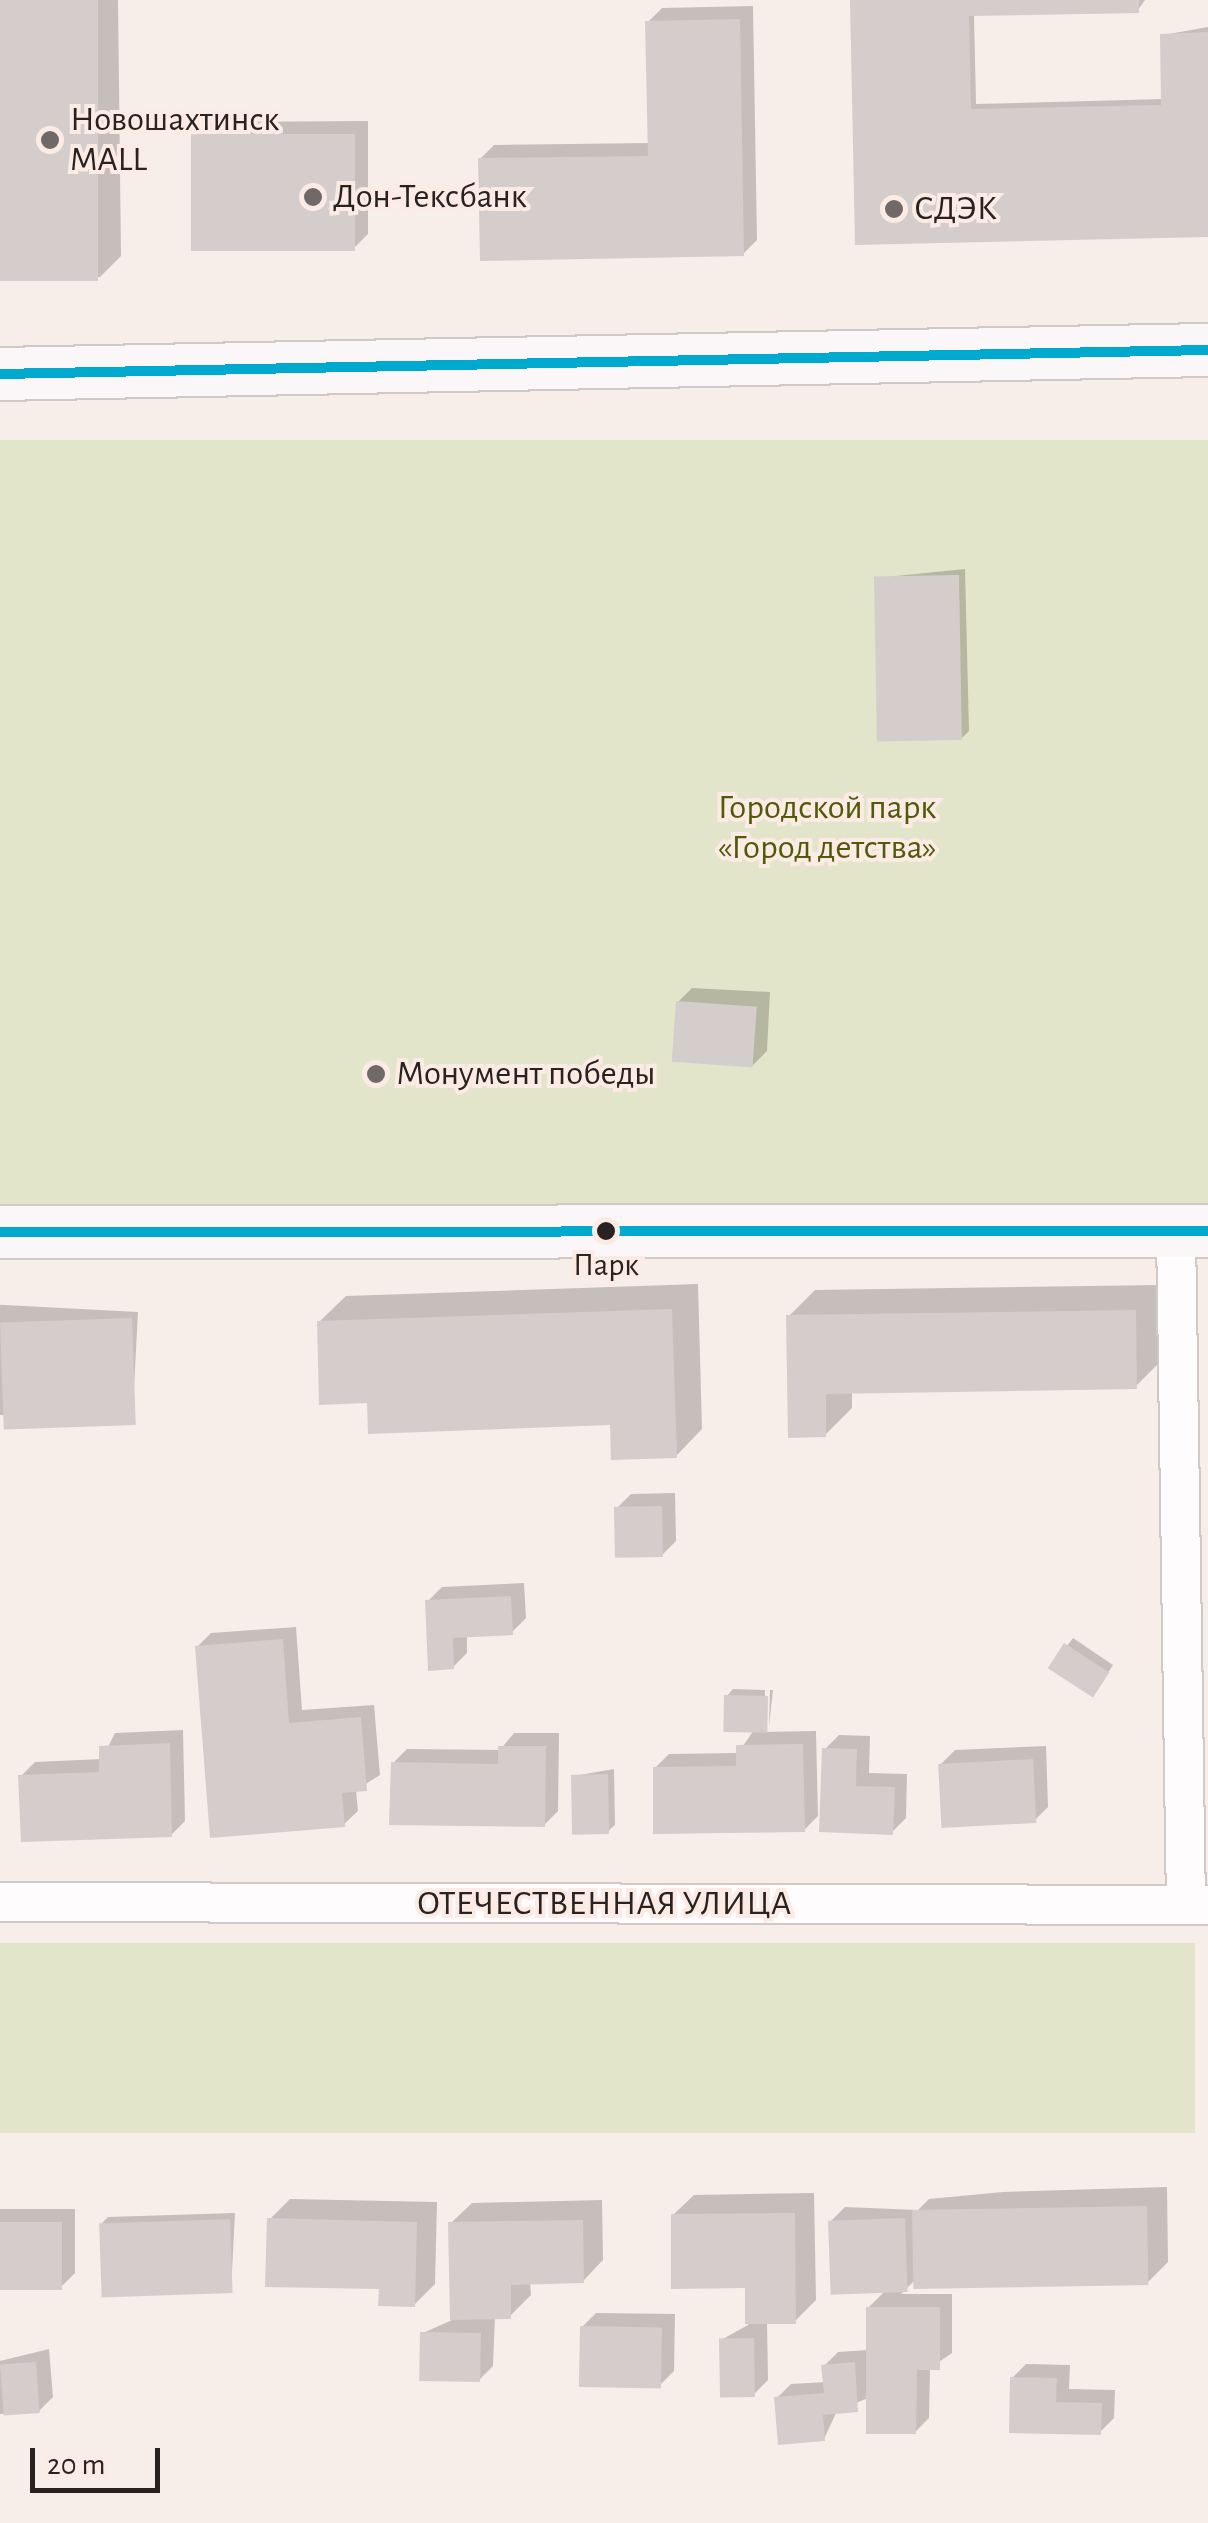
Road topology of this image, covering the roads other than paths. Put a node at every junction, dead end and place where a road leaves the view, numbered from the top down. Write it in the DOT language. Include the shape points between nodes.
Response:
graph roads {
  1 [pos="1208,350"];
  2 [pos="0,374"];
  3 [pos="1192,1231"];
  4 [pos="0,1232"];
  5 [pos="0,1902"];
  6 [pos="1197,1905"];
  1 -- 2 [label="street"];
  3 -- 4 [label="street"];
  3 -- 6 [label="street"];
  5 -- 6 [label="street, ОТЕЧЕСТВЕННАЯ УЛИЦА"];
}
